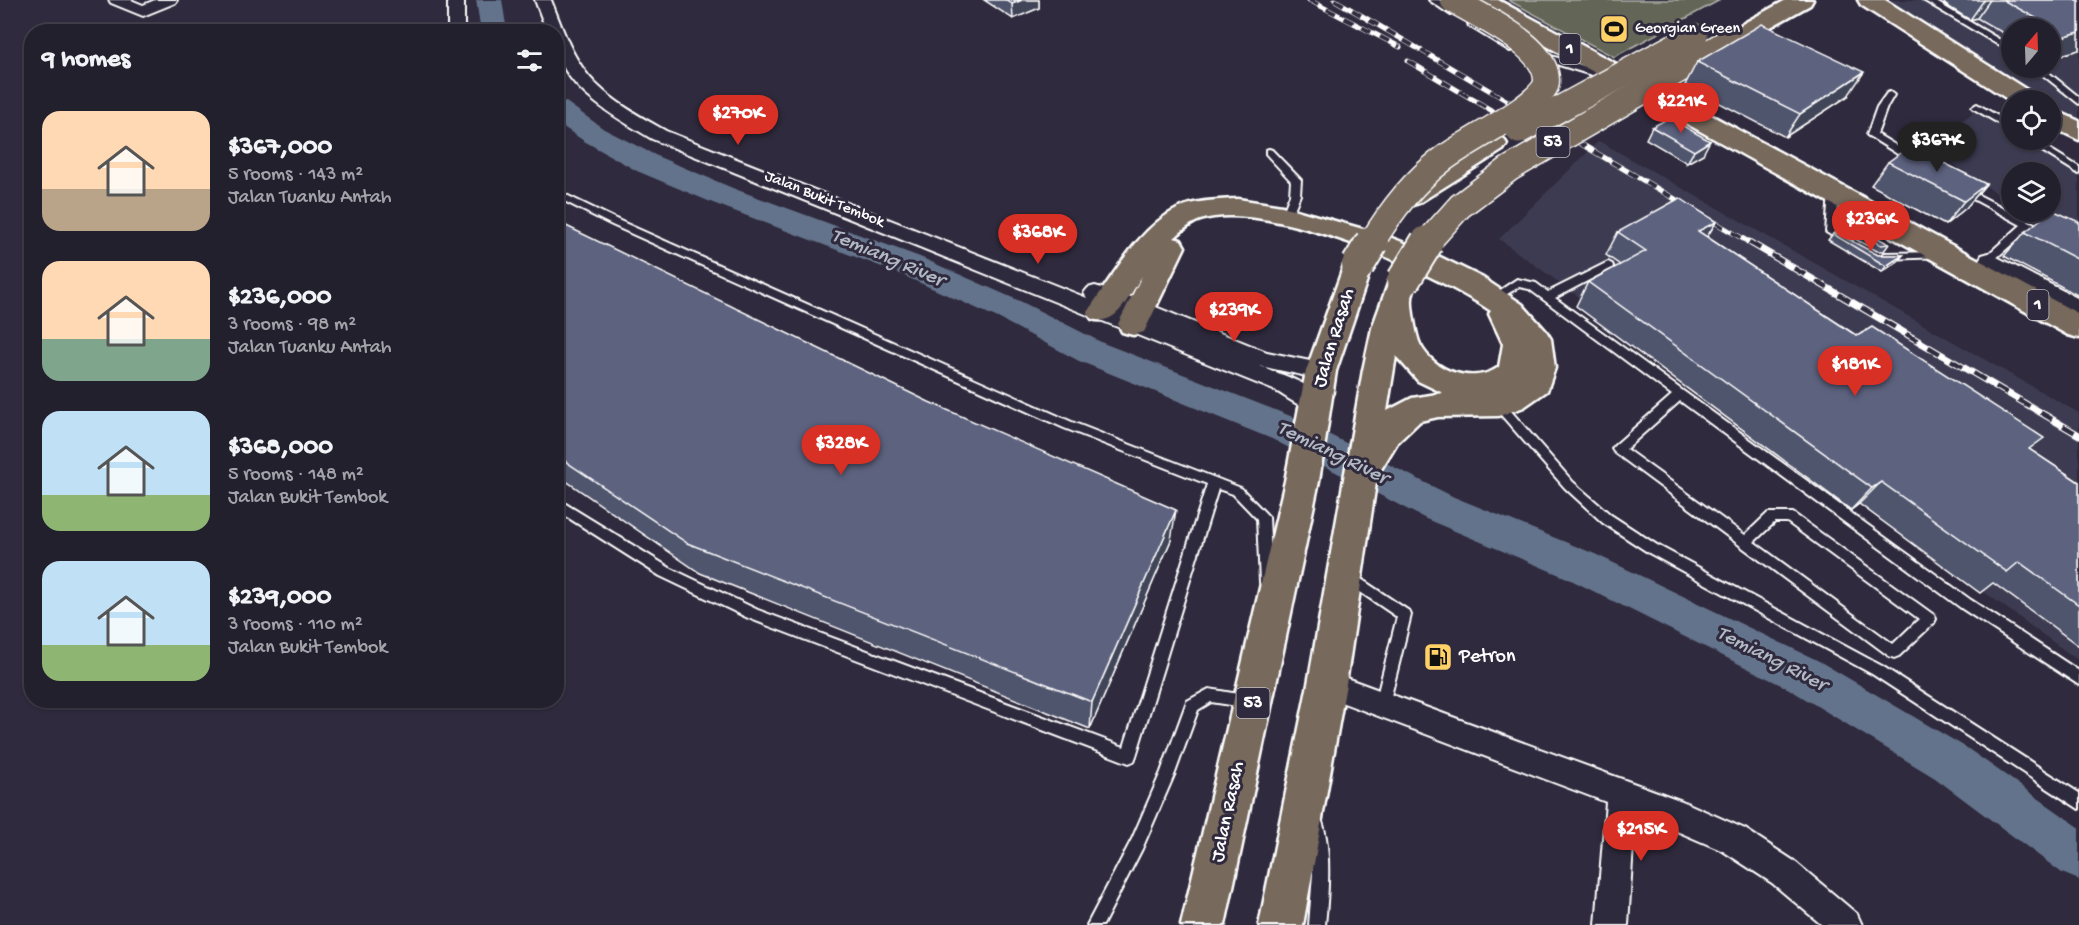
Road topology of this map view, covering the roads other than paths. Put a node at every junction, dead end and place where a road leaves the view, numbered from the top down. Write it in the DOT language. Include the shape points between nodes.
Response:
graph roads {
  1 [pos="117,0"];
  2 [pos="169,0"];
  3 [pos="456,0"];
  4 [pos="543,0"];
  5 [pos="1433,0"];
  6 [pos="1453,0"];
  7 [pos="1481,0"];
  8 [pos="1762,0"];
  9 [pos="1802,0"];
  10 [pos="1848,0"];
  11 [pos="1869,0"];
  12 [pos="1927,0"];
  13 [pos="456,24"];
  14 [pos="550,24"];
  15 [pos="2001,44"];
  16 [pos="1955,58"];
  17 [pos="564,64"];
  18 [pos="2050,78"];
  19 [pos="2009,90"];
  20 [pos="1890,95"];
  21 [pos="1659,98"];
  22 [pos="2079,101"];
  23 [pos="1977,107"];
  24 [pos="2001,121"];
  25 [pos="2061,121"];
  26 [pos="2078,131"];
  27 [pos="2045,150"];
  28 [pos="1269,152"];
  29 [pos="1929,169"];
  30 [pos="2079,171"];
  31 [pos="1957,186"];
  32 [pos="1833,193"];
  33 [pos="564,197"];
  34 [pos="1402,201"];
  35 [pos="1227,209"];
  36 [pos="1287,215"];
  37 [pos="2027,225"];
  38 [pos="2058,241"];
  39 [pos="1857,246"];
  40 [pos="1947,255"];
  41 [pos="1874,256"];
  42 [pos="1608,266"];
  43 [pos="1982,266"];
  44 [pos="1401,288"];
  45 [pos="1495,297"];
  46 [pos="1546,298"];
  47 [pos="1107,305"];
  48 [pos="2079,308"];
  49 [pos="1137,316"];
  50 [pos="2079,327"];
  51 [pos="1321,371"];
  52 [pos="1679,395"];
  53 [pos="1499,405"];
  54 [pos="1315,412"];
  55 [pos="1372,446"];
  56 [pos="1214,482"];
  57 [pos="564,507"];
  58 [pos="1746,542"];
  59 [pos="1343,573"];
  60 [pos="1267,638"];
  61 [pos="2079,679"];
  62 [pos="1327,684"];
  63 [pos="1253,703"];
  64 [pos="1382,704"];
  65 [pos="1310,776"];
  66 [pos="1621,795"];
  67 [pos="2079,802"];
  68 [pos="1095,925"];
  69 [pos="1203,925"];
  70 [pos="1281,925"];
  71 [pos="1317,925"];
  72 [pos="1612,925"];
  73 [pos="1846,925"];
  1 -- 2 [label="street" via="143,11"];
  3 -- 13 [label="street"];
  4 -- 14 [label="street, Jalan Bukit Tembok"];
  5 -- 21 [label="lane" via="1515,49 1567,63"];
  6 -- 34 [label="highway, bridge" via="1533,50 1543,62 1546,82 1542,93 1527,105 1433,167"];
  7 -- 21 [label="highway, 1"];
  8 -- 34 [label="highway, Jalan Rasah / 53, bridge" via="1494,144"];
  9 -- 44 [label="highway, 53, bridge" via="1479,188 1434,231 1415,256"];
  10 -- 16 [label="highway"];
  11 -- 16 [label="highway"];
  12 -- 15 [label="lane"];
  16 -- 19 [label="highway"];
  17 -- 47 [label="street, Jalan Bukit Tembok" via="620,113 659,135 960,255"];
  18 -- 22 [label="lane"];
  20 -- 29 [label="lane" via="1872,135"];
  21 -- 32 [label="highway, 1"];
  23 -- 24 [label="lane"];
  25 -- 26 [label="highway"];
  27 -- 30 [label="lane"];
  28 -- 36 [label="lane" via="1296,180"];
  31 -- 37 [label="lane"];
  32 -- 39 [label="lane" via="1831,232"];
  32 -- 40 [label="highway, 1"];
  33 -- 56 [label="lane" via="1068,425"];
  34 -- 51 [label="highway, Jalan Rasah / 53, bridge" via="1378,230 1358,265"];
  35 -- 36 [label="highway" via="1250,208"];
  35 -- 47 [label="highway" via="1191,214 1161,234"];
  35 -- 49 [label="highway" via="1193,226 1168,250"];
  36 -- 45 [label="highway" via="1370,242 1469,282"];
  37 -- 38 [label="lane"];
  37 -- 43 [label="lane"];
  40 -- 41 [label="lane"];
  40 -- 43 [label="highway, 1"];
  42 -- 46 [label="lane"];
  43 -- 48 [label="street"];
  43 -- 50 [label="highway, 1"];
  44 -- 45 [label="highway" via="1402,336 1415,362 1446,382 1486,388 1503,383 1514,373 1518,358 1518,344"];
  44 -- 55 [label="highway, 53" via="1380,359"];
  45 -- 46 [label="lane" via="1517,283 1532,286"];
  45 -- 53 [label="highway" via="1529,327 1539,344 1542,360 1537,381 1517,399"];
  46 -- 52 [label="lane"];
  47 -- 49 [label="street, Jalan Bukit Tembok"];
  49 -- 51 [label="street, Jalan Bukit Tembok" via="1263,360"];
  49 -- 54 [label="street, Jalan Bukit Tembok" via="1284,385"];
  51 -- 54 [label="highway, Jalan Rasah / 53"];
  52 -- 58 [label="lane" via="1618,449"];
  52 -- 61 [label="lane" via="1966,604"];
  53 -- 55 [label="highway" via="1429,407 1409,412"];
  53 -- 67 [label="lane" via="1569,485 1607,519 1653,549 1877,670"];
  54 -- 60 [label="highway, Jalan Rasah / 53"];
  55 -- 59 [label="highway, 53" via="1356,493"];
  56 -- 57 [label="lane" via="1129,756 753,615 666,572"];
  56 -- 60 [label="lane" via="1237,491 1263,517"];
  58 -- 58 [label="lane" via="1772,517 1789,518 1929,620 1893,652"];
  59 -- 62 [label="highway, 53"];
  59 -- 64 [label="lane" via="1404,615"];
  60 -- 63 [label="highway, Jalan Rasah / 53"];
  62 -- 64 [label="street"];
  62 -- 65 [label="highway, 53"];
  63 -- 68 [label="lane" via="1209,695 1192,706 1142,834"];
  63 -- 69 [label="highway, Jalan Rasah / 53"];
  64 -- 66 [label="street"];
  65 -- 70 [label="highway, 53"];
  65 -- 71 [label="lane" via="1320,853"];
  66 -- 72 [label="street"];
  66 -- 73 [label="street" via="1682,816 1734,840 1783,873"];
}
